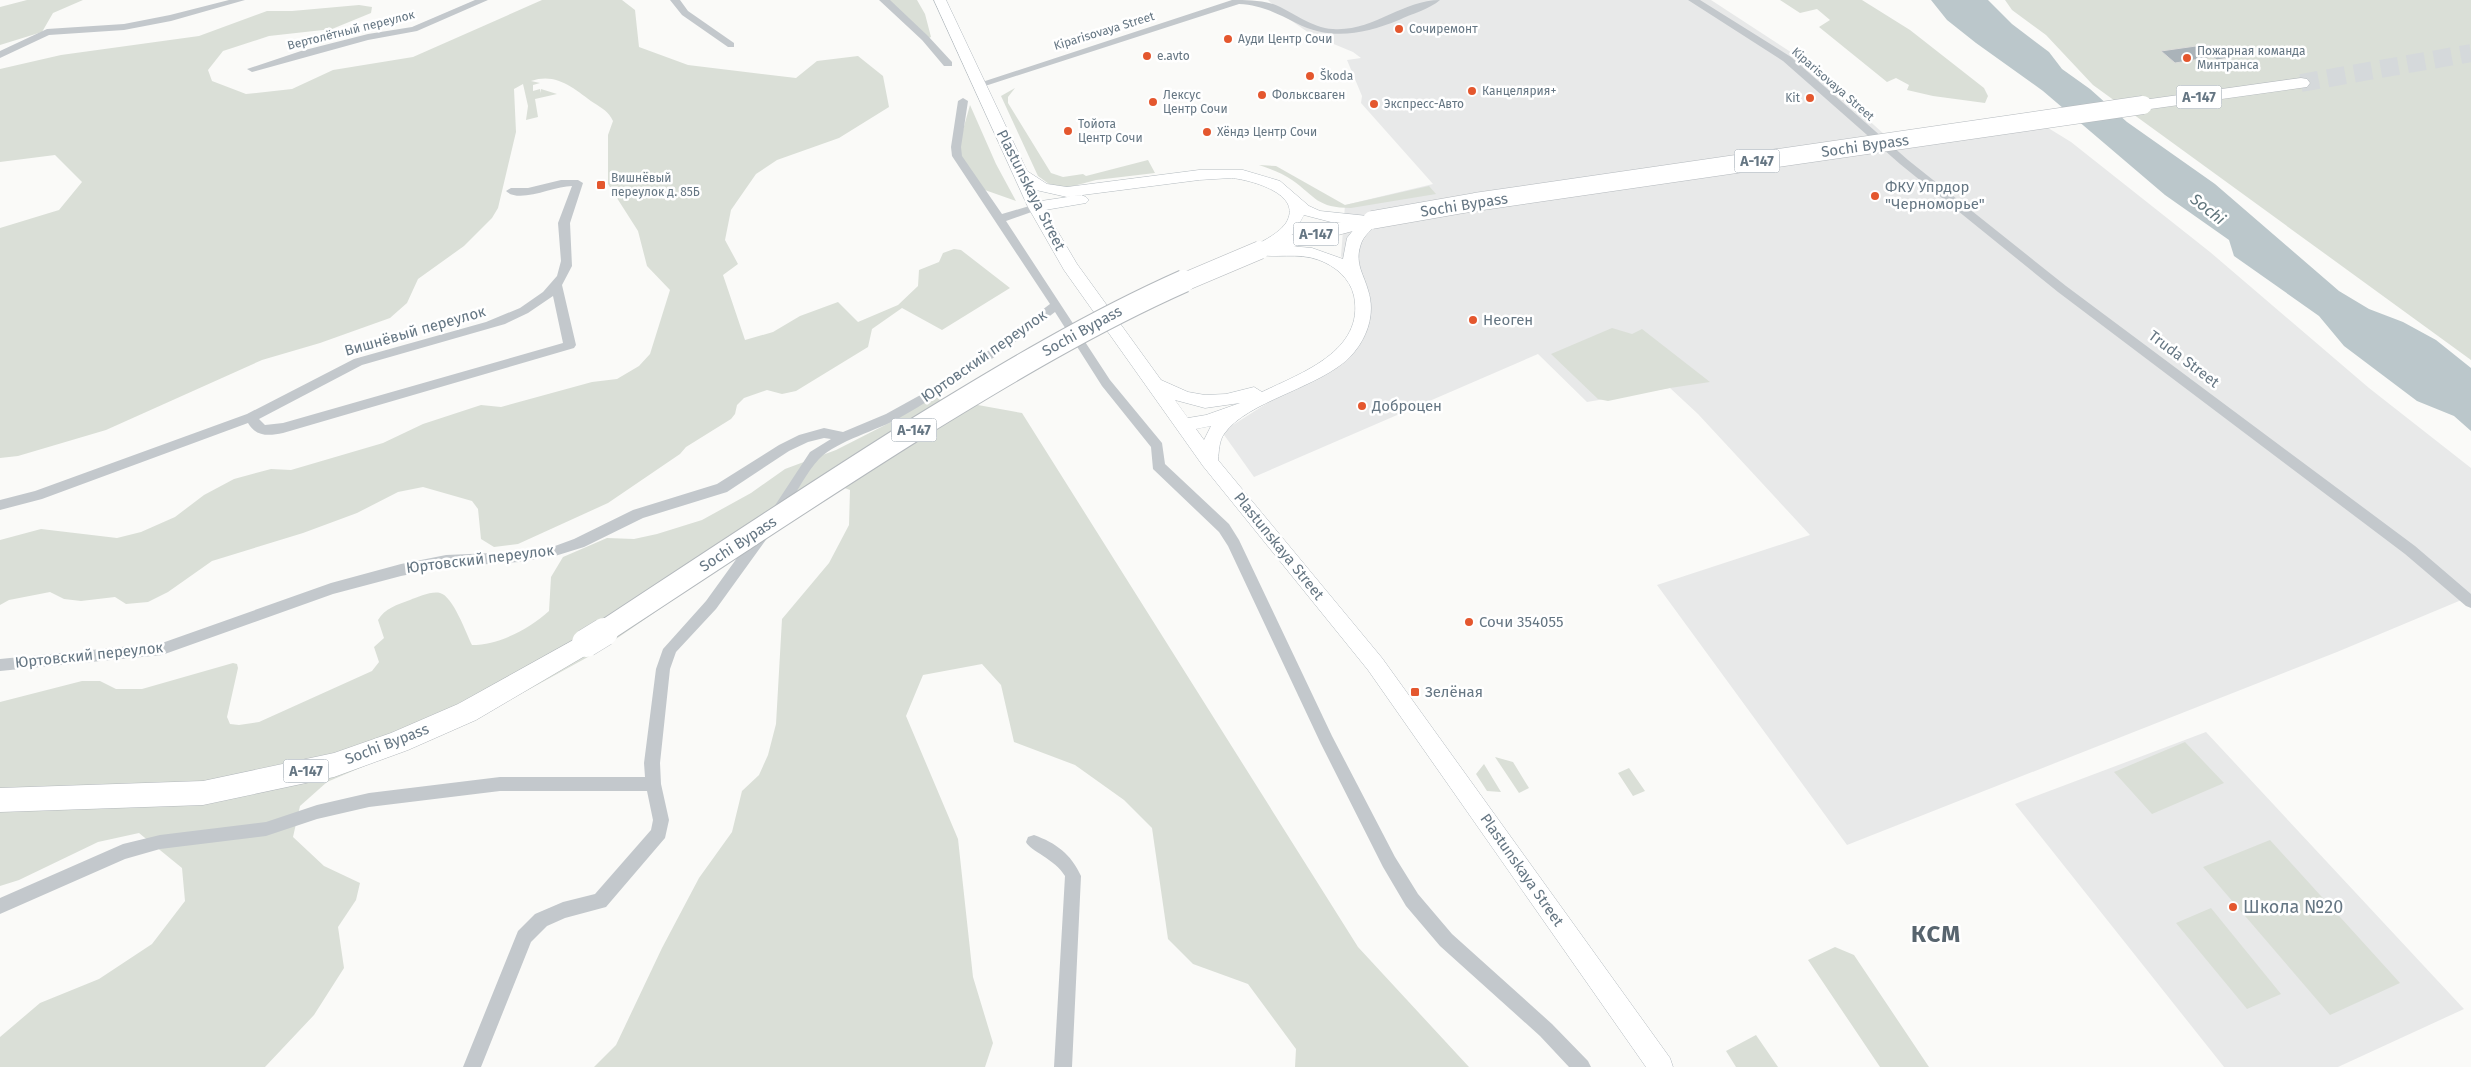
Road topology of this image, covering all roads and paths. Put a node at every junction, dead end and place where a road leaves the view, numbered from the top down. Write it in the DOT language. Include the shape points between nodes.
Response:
graph roads {
  1 [pos="240,0"];
  2 [pos="483,0"];
  3 [pos="675,0"];
  4 [pos="884,0"];
  5 [pos="940,0"];
  6 [pos="1435,0"];
  7 [pos="1693,0"];
  8 [pos="731,45"];
  9 [pos="0,54"];
  10 [pos="948,64"];
  11 [pos="252,69"];
  12 [pos="2301,84"];
  13 [pos="978,85"];
  14 [pos="963,101"];
  15 [pos="1879,140"];
  16 [pos="1020,174"];
  17 [pos="511,191"];
  18 [pos="1084,196"];
  19 [pos="1292,200"];
  20 [pos="1036,207"];
  21 [pos="999,219"];
  22 [pos="1372,220"];
  23 [pos="1053,236"];
  24 [pos="1260,250"];
  25 [pos="1353,276"];
  26 [pos="557,286"];
  27 [pos="1057,305"];
  28 [pos="1154,384"];
  29 [pos="1234,406"];
  30 [pos="252,417"];
  31 [pos="1184,425"];
  32 [pos="844,437"];
  33 [pos="1209,461"];
  34 [pos="0,505"];
  35 [pos="2471,602"];
  36 [pos="0,665"];
  37 [pos="653,784"];
  38 [pos="0,800"];
  39 [pos="1034,842"];
  40 [pos="0,906"];
  41 [pos="472,1067"];
  42 [pos="1063,1067"];
  43 [pos="1582,1067"];
  44 [pos="1661,1067"];
  1 -- 9 [label="street" via="131,26 47,32"];
  2 -- 11 [label="street, Вертолётный переулок" via="414,29 368,37"];
  3 -- 8 [label="street" via="685,13"];
  4 -- 10 [label="street"];
  5 -- 13 [label="main road, Plastunskaya Street"];
  6 -- 13 [label="street, Kiparisovaya Street" via="1362,29 1342,33 1321,30 1263,2 1238,1"];
  7 -- 15 [label="street, Kiparisovaya Street" via="1788,59"];
  12 -- 22 [label="highway, Sochi Bypass / А-147, bridge" via="1475,202"];
  13 -- 16 [label="main road, Plastunskaya Street"];
  14 -- 21 [label="street" via="957,156"];
  15 -- 35 [label="street, Truda Street" via="2062,289 2410,550"];
  16 -- 18 [label="main road, А-147" via="1043,188"];
  16 -- 20 [label="main road, Plastunskaya Street"];
  17 -- 26 [label="street" via="527,192 561,182 578,183 564,222 566,267"];
  18 -- 19 [label="main road, А-147" via="1124,191 1148,182 1218,173 1248,176 1273,185"];
  18 -- 20 [label="main road, А-147"];
  18 -- 23 [label="main road, А-147" via="1058,218"];
  19 -- 22 [label="main road, А-147" via="1316,214"];
  19 -- 24 [label="main road, А-147" via="1298,213 1297,220"];
  20 -- 21 [label="street"];
  20 -- 23 [label="main road, Plastunskaya Street"];
  21 -- 27 [label="street"];
  22 -- 24 [label="highway, Sochi Bypass / А-147"];
  22 -- 25 [label="main road, А-147" via="1352,242 1349,262"];
  23 -- 28 [label="main road, Plastunskaya Street" via="1070,266"];
  24 -- 25 [label="main road, А-147" via="1291,249 1317,254"];
  24 -- 38 [label="highway, Sochi Bypass / А-147, bridge" via="1164,289 1055,346 821,489 586,643 450,720 334,765 203,793"];
  25 -- 29 [label="main road, А-147" via="1364,307 1357,336 1347,350 1330,364 1296,382"];
  26 -- 30 [label="street, Вишнёвый переулок" via="512,319 358,362"];
  26 -- 30 [label="street" via="570,346 283,428 260,430"];
  27 -- 32 [label="street, Юртовский переулок" via="928,396 891,417"];
  27 -- 43 [label="street" via="1106,383 1156,446 1158,466 1224,528 1234,544 1326,739 1412,900 1446,940"];
  28 -- 29 [label="main road, А-147" via="1190,400"];
  28 -- 31 [label="main road, Plastunskaya Street"];
  29 -- 31 [label="main road, А-147" via="1206,421"];
  29 -- 33 [label="main road, А-147" via="1211,443"];
  30 -- 34 [label="street, Вишнёвый переулок"];
  31 -- 33 [label="main road, Plastunskaya Street"];
  32 -- 36 [label="street, Юртовский переулок" via="824,432 804,438 722,488 638,514 555,551 519,557 428,563 330,589 162,649"];
  32 -- 37 [label="street" via="815,455 725,588 670,650 663,669 652,763"];
  33 -- 44 [label="main road, Plastunskaya Street" via="1376,664"];
  37 -- 40 [label="street" via="500,784 370,800 317,812 266,829 160,842 122,852"];
  37 -- 41 [label="street" via="661,820 659,833 600,900 541,920 524,937"];
  39 -- 42 [label="street" via="1059,856 1073,876"];
}
